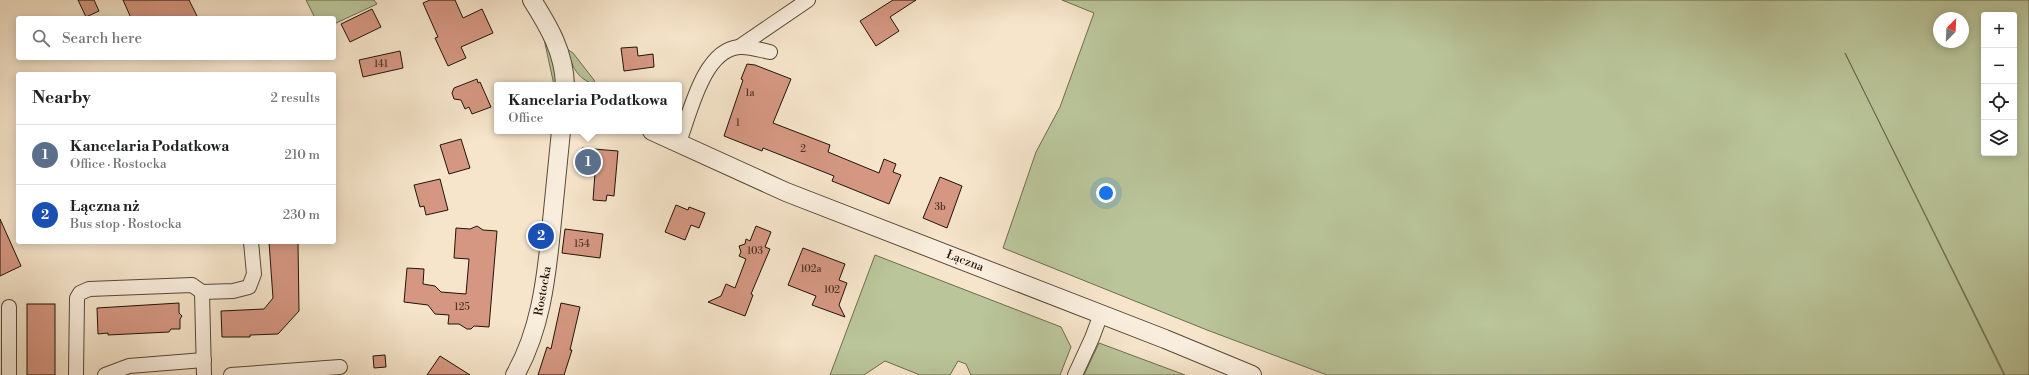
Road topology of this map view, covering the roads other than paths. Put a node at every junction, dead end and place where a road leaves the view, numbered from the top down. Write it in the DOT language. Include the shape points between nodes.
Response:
graph roads {
  1 [pos="532,0"];
  2 [pos="808,0"];
  3 [pos="740,47"];
  4 [pos="770,52"];
  5 [pos="565,82"];
  6 [pos="561,134"];
  7 [pos="659,134"];
  8 [pos="666,134"];
  9 [pos="679,142"];
  10 [pos="251,244"];
  11 [pos="202,292"];
  12 [pos="9,307"];
  13 [pos="1101,314"];
  14 [pos="204,360"];
  15 [pos="340,367"];
  16 [pos="9,375"];
  17 [pos="76,375"];
  18 [pos="105,375"];
  19 [pos="204,375"];
  20 [pos="231,375"];
  21 [pos="515,375"];
  22 [pos="1075,375"];
  23 [pos="1252,375"];
  1 -- 5 [label="street" via="549,26 558,47 564,66"];
  2 -- 3 [label="street"];
  3 -- 4 [label="street"];
  3 -- 9 [label="street" via="728,49 708,67"];
  6 -- 21 [label="street, Rostocka" via="541,305 531,341"];
  7 -- 9 [label="street, Łączna"];
  8 -- 9 [label="street, Łączna"];
  9 -- 13 [label="street, Łączna" via="786,192"];
  10 -- 11 [label="street" via="254,274 249,287 233,291"];
  11 -- 14 [label="street"];
  11 -- 17 [label="street" via="192,285 90,289 80,293 77,298"];
  12 -- 16 [label="street"];
  13 -- 22 [label="street"];
  13 -- 23 [label="street, Łączna"];
  14 -- 18 [label="street" via="129,366"];
  14 -- 19 [label="street"];
  15 -- 20 [label="street"];
}
